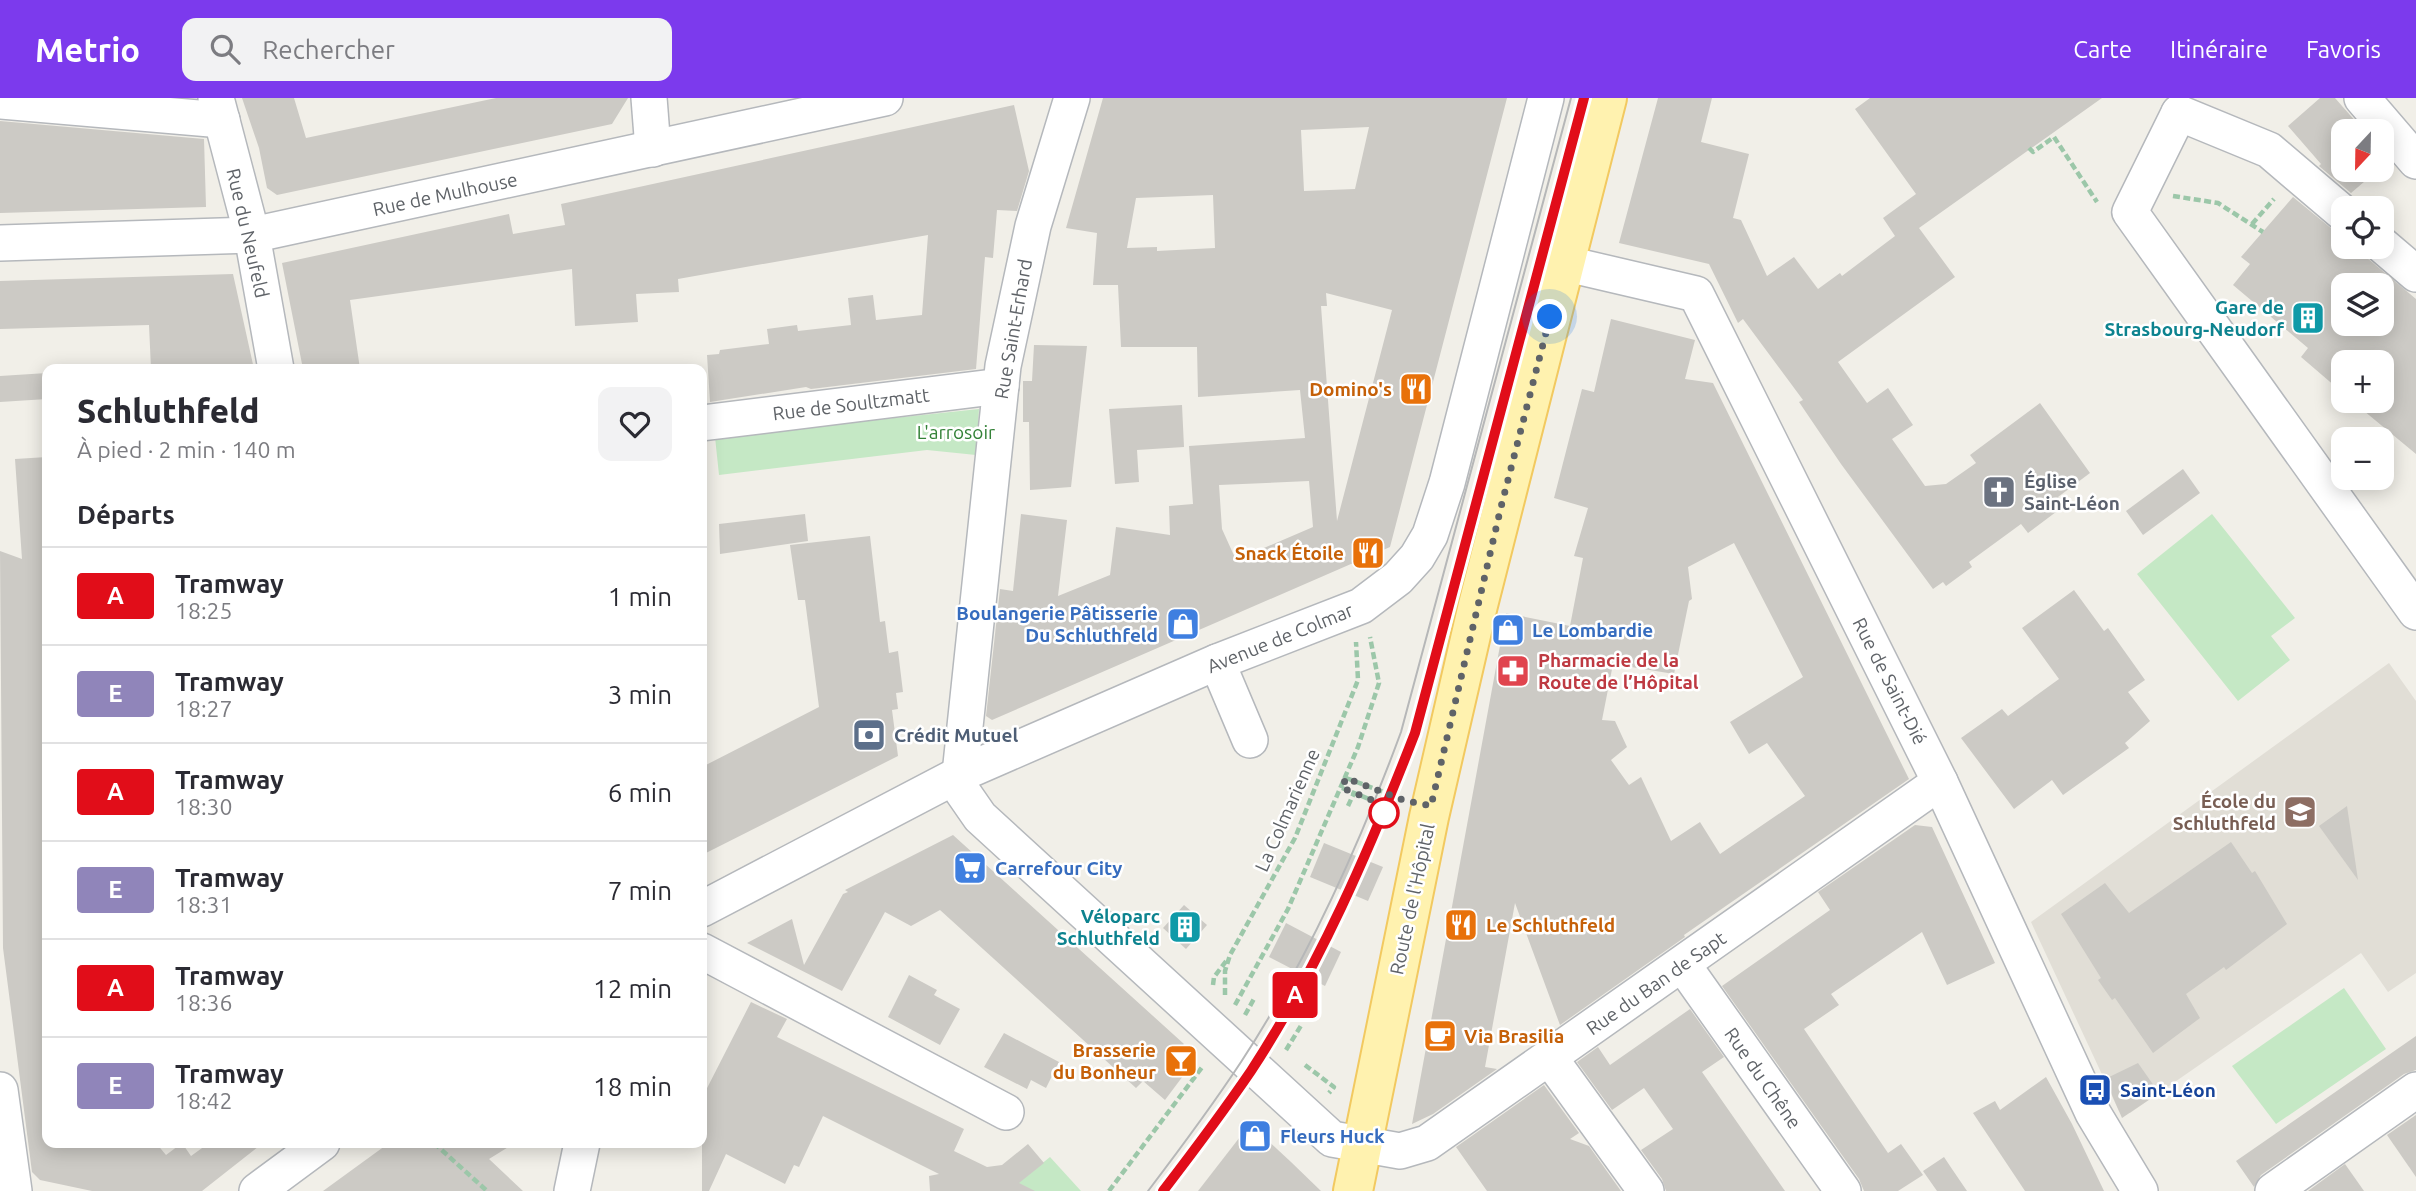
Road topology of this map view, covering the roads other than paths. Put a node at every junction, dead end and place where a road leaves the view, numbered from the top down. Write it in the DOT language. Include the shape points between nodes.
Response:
graph roads {
  1 [pos="649,98"];
  2 [pos="885,98"];
  3 [pos="1072,98"];
  4 [pos="1546,98"];
  5 [pos="1607,98"];
  6 [pos="2362,98"];
  7 [pos="0,101"];
  8 [pos="2178,105"];
  9 [pos="219,109"];
  10 [pos="653,149"];
  11 [pos="2416,161"];
  12 [pos="2331,203"];
  13 [pos="252,236"];
  14 [pos="0,243"];
  15 [pos="2394,255"];
  16 [pos="1563,263"];
  17 [pos="2416,274"];
  18 [pos="275,364"];
  19 [pos="1001,386"];
  20 [pos="707,422"];
  21 [pos="2416,612"];
  22 [pos="1217,662"];
  23 [pos="1250,740"];
  24 [pos="960,774"];
  25 [pos="1940,782"];
  26 [pos="707,906"];
  27 [pos="707,954"];
  28 [pos="1683,965"];
  29 [pos="1549,1057"];
  30 [pos="0,1090"];
  31 [pos="2416,1090"];
  32 [pos="1006,1111"];
  33 [pos="1361,1144"];
  34 [pos="312,1148"];
  35 [pos="581,1148"];
  36 [pos="271,1169"];
  37 [pos="2138,1190"];
  38 [pos="14,1191"];
  39 [pos="572,1191"];
  40 [pos="1353,1191"];
  41 [pos="1646,1191"];
  42 [pos="1843,1191"];
  43 [pos="2273,1191"];
  1 -- 10 [label="street"];
  2 -- 10 [label="street, Rue de Mulhouse"];
  3 -- 19 [label="street, Rue Saint-Erhard" via="1033,226"];
  4 -- 22 [label="street, Avenue de Colmar" via="1430,535 1398,578 1361,606 1356,622"];
  5 -- 16 [label="main road"];
  6 -- 11 [label="street"];
  7 -- 9 [label="street"];
  8 -- 12 [label="street" via="2269,150"];
  8 -- 21 [label="street" via="2130,212"];
  9 -- 13 [label="street, Rue du Neufeld"];
  10 -- 13 [label="street, Rue de Mulhouse"];
  13 -- 14 [label="street, Rue de Mulhouse"];
  13 -- 18 [label="street, Rue du Neufeld"];
  15 -- 17 [label="street"];
  16 -- 25 [label="street, Rue de Saint-Dié" via="1696,294"];
  16 -- 33 [label="main road, Route de l'Hôpital" via="1477,608 1415,809"];
  19 -- 20 [label="street, Rue de Soultzmatt"];
  19 -- 24 [label="street, Rue Saint-Erhard"];
  22 -- 23 [label="street"];
  22 -- 24 [label="street, Avenue de Colmar"];
  24 -- 26 [label="street, Avenue de Colmar"];
  24 -- 33 [label="street, Rue du Ban de Sapt" via="962,791 980,817 1163,988 1332,1139"];
  25 -- 28 [label="street, Rue du Ban de Sapt"];
  25 -- 37 [label="street, Rue de Saint-Dié" via="2104,1132"];
  27 -- 32 [label="street"];
  28 -- 29 [label="street, Rue du Ban de Sapt"];
  28 -- 42 [label="street, Rue du Chêne"];
  29 -- 33 [label="street, Rue du Ban de Sapt" via="1427,1143 1400,1151"];
  29 -- 41 [label="street"];
  30 -- 38 [label="street"];
  31 -- 43 [label="street"];
  33 -- 40 [label="main road, Route de l'Hôpital"];
  34 -- 36 [label="street"];
  35 -- 39 [label="street"];
}
